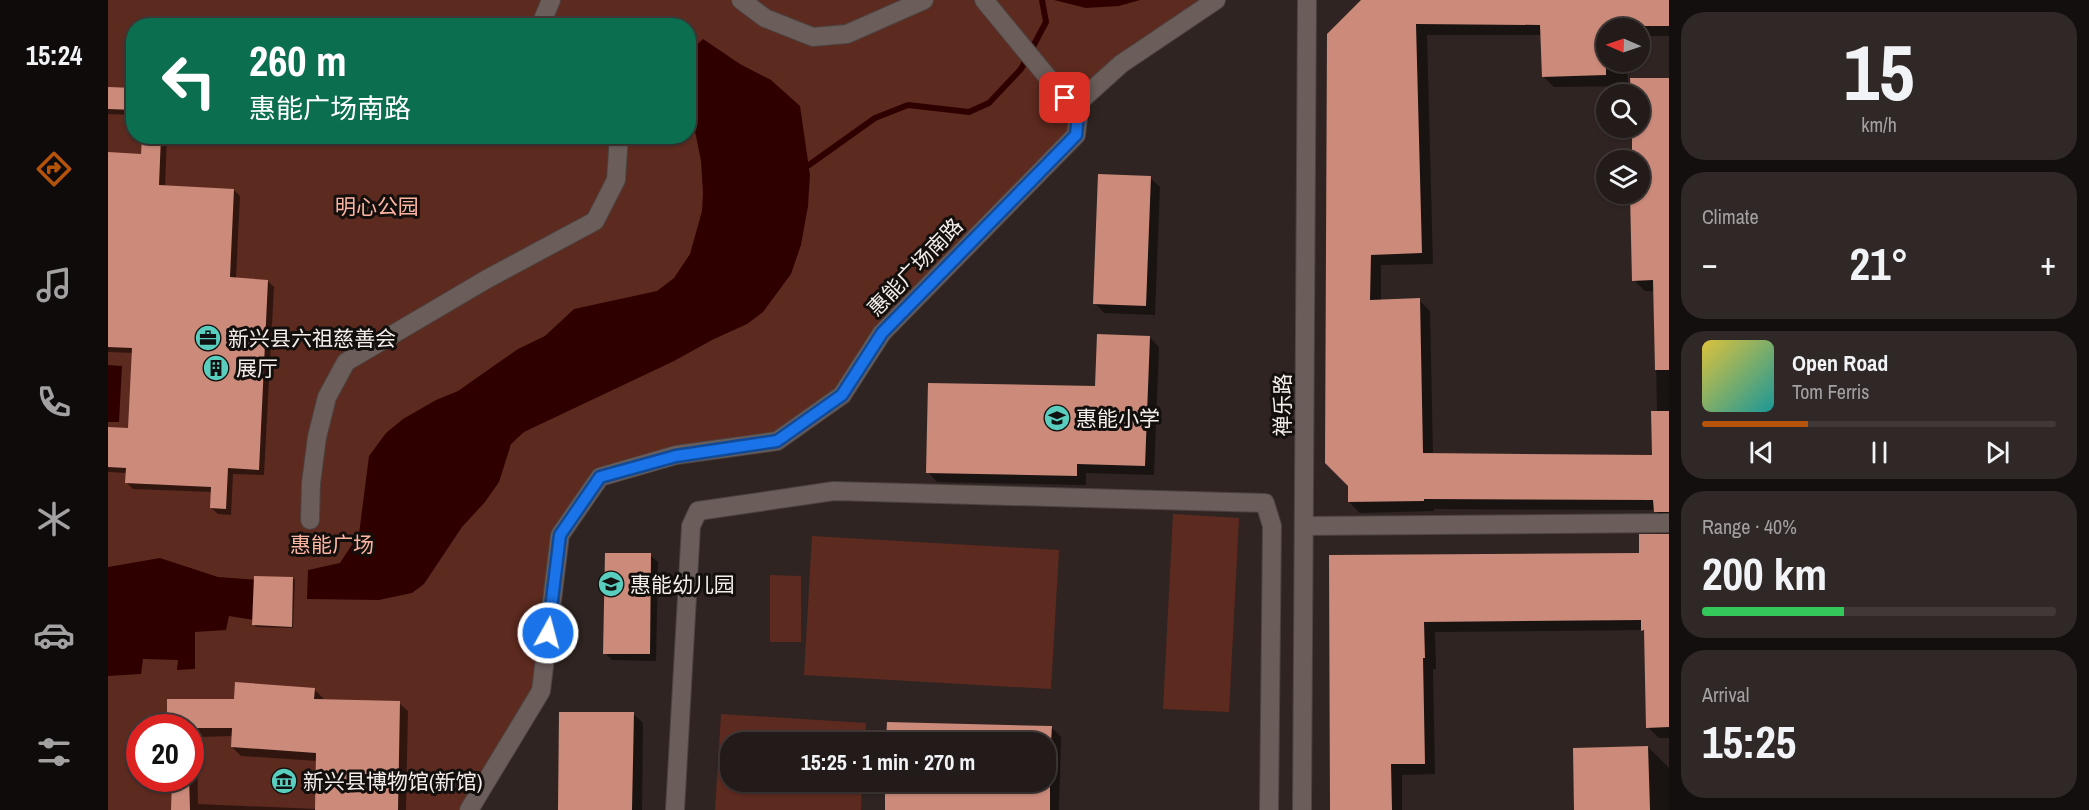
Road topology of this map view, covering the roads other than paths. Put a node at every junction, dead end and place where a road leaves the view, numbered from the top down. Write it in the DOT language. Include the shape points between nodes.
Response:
graph roads {
  1 [pos="551,0"];
  2 [pos="741,0"];
  3 [pos="924,0"];
  4 [pos="984,0"];
  5 [pos="1216,0"];
  6 [pos="1307,0"];
  7 [pos="544,18"];
  8 [pos="1078,114"];
  9 [pos="618,144"];
  10 [pos="310,520"];
  11 [pos="1669,523"];
  12 [pos="1304,526"];
  13 [pos="469,810"];
  14 [pos="675,810"];
  15 [pos="1269,810"];
  16 [pos="1302,810"];
  1 -- 7 [label="street"];
  2 -- 3 [label="street" via="765,18 813,37 847,34"];
  4 -- 8 [label="street"];
  5 -- 8 [label="street, 惠能广场南路" via="1121,64 1080,101"];
  6 -- 12 [label="street, 禅乐路"];
  8 -- 13 [label="street, 惠能广场南路" via="1076,135 882,333 842,395 777,441 676,456 600,477 560,535 542,691"];
  9 -- 10 [label="street" via="616,180 595,221 487,279 346,363 327,397 316,437"];
  11 -- 12 [label="street"];
  12 -- 16 [label="street, 禅乐路"];
  14 -- 15 [label="street" via="691,526 698,511 834,491 1265,503 1272,526"];
}
